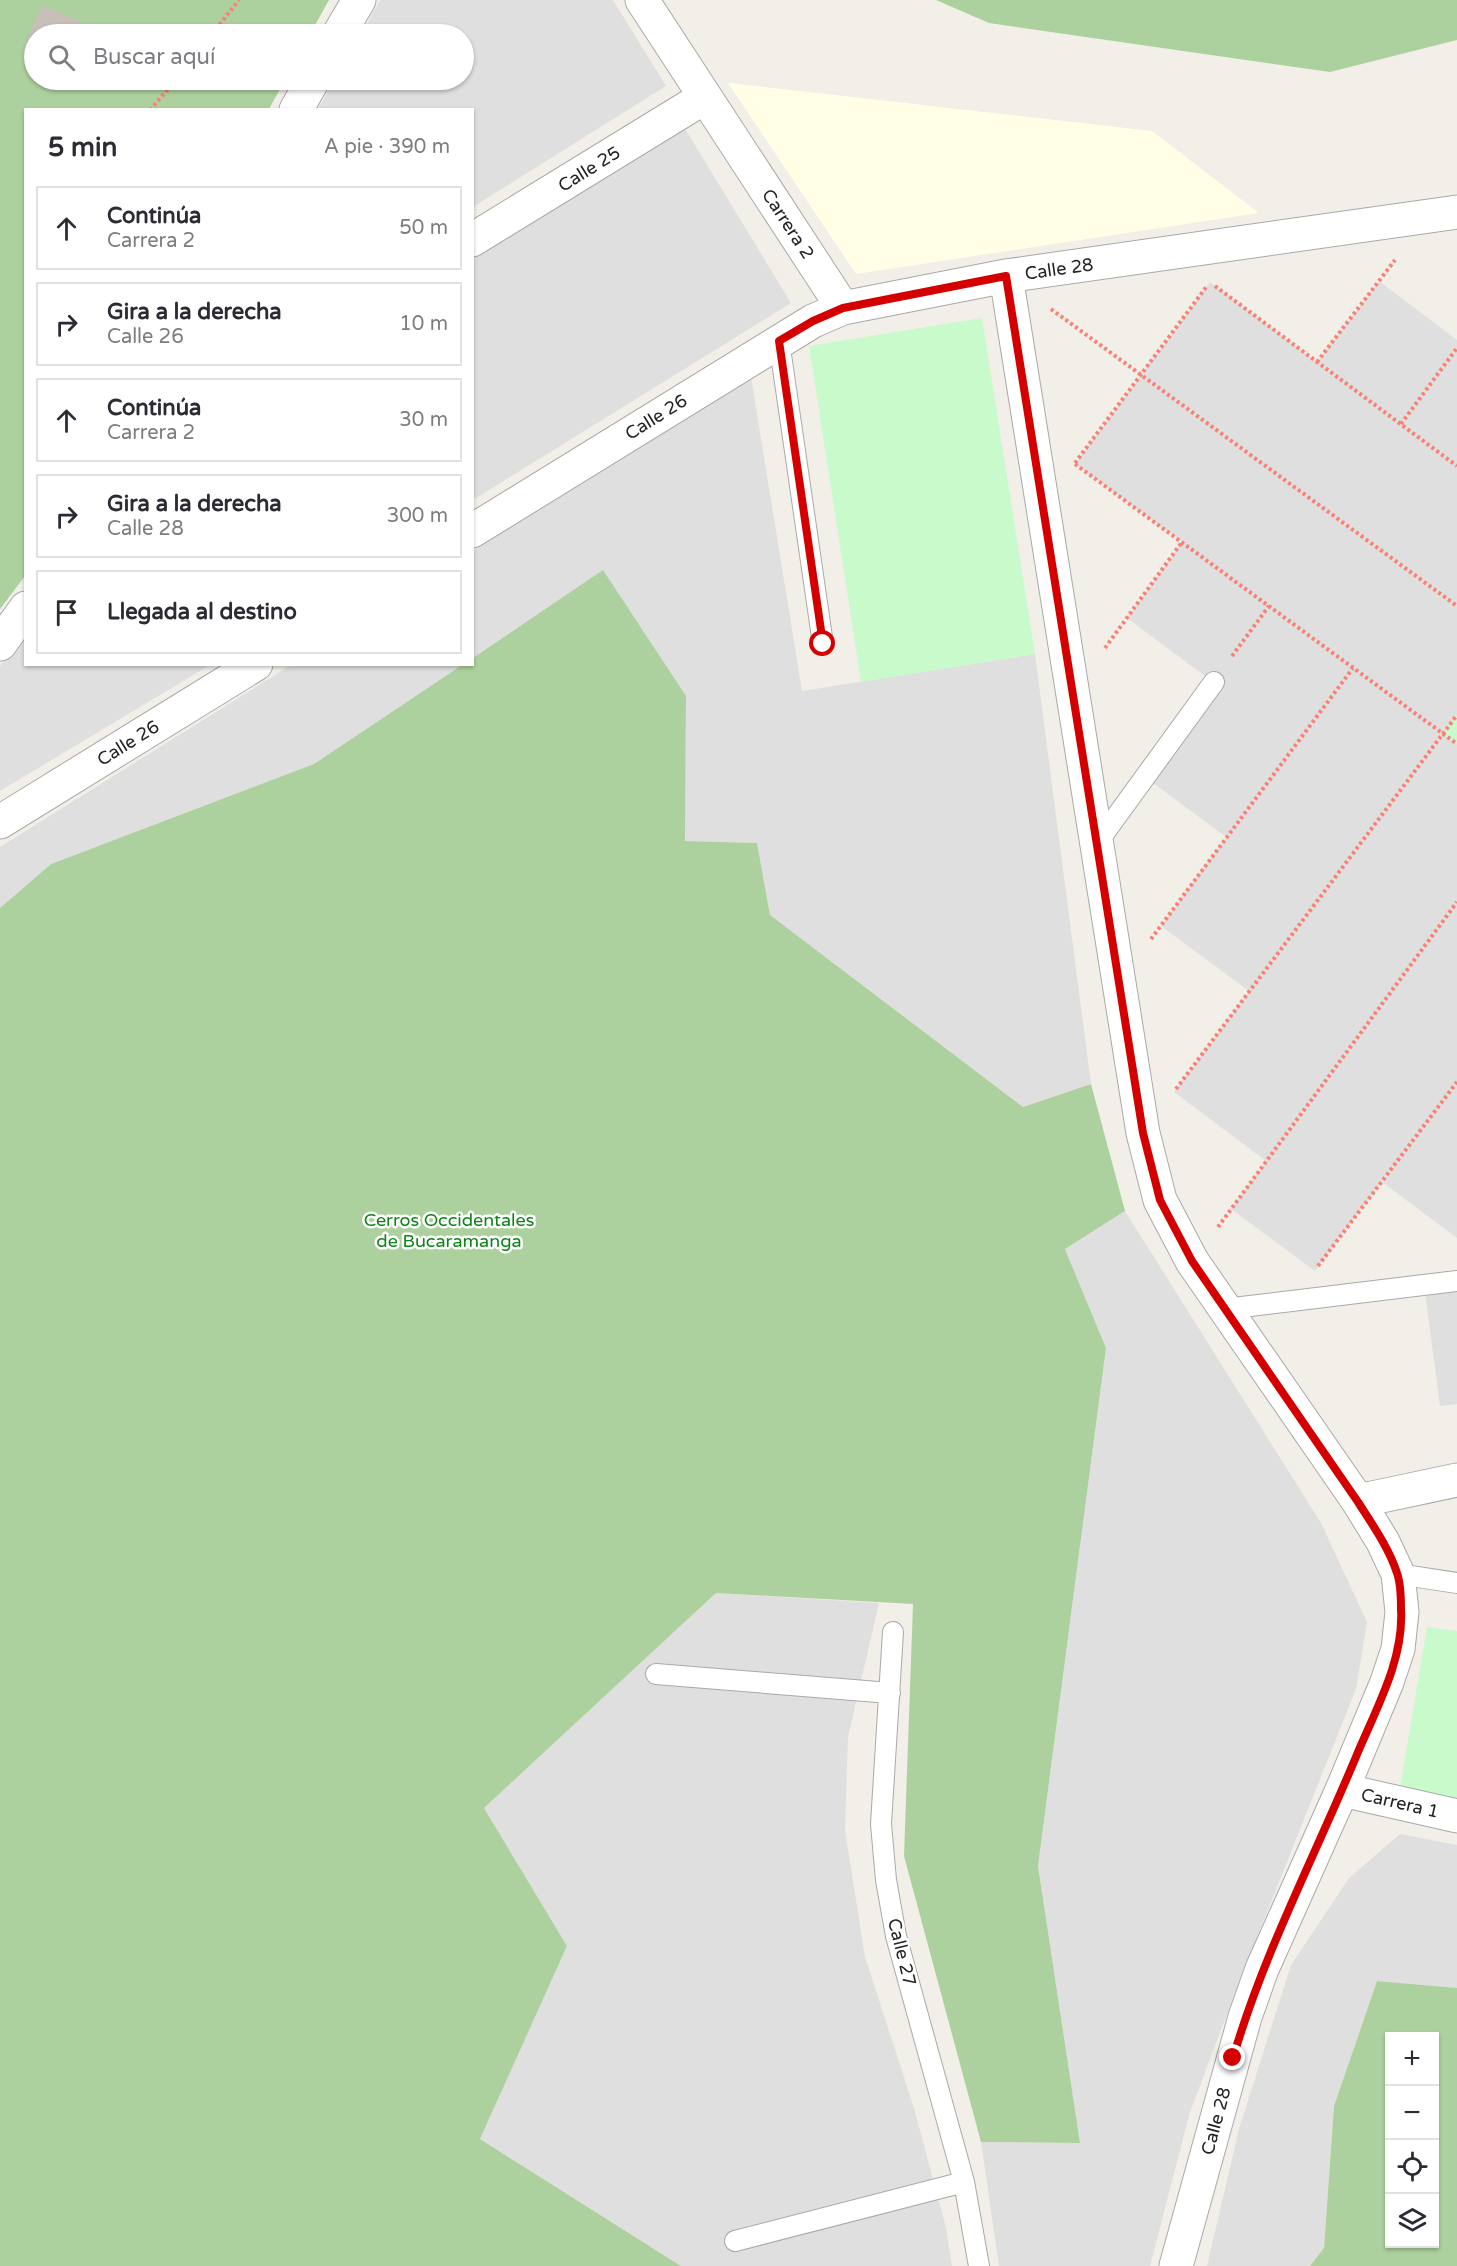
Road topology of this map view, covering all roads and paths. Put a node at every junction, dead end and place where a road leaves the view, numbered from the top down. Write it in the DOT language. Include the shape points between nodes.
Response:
graph roads {
  1 [pos="239,0"];
  2 [pos="359,0"];
  3 [pos="642,0"];
  4 [pos="220,24"];
  5 [pos="345,24"];
  6 [pos="167,90"];
  7 [pos="307,90"];
  8 [pos="705,97"];
  9 [pos="152,108"];
  10 [pos="297,108"];
  11 [pos="1443,214"];
  12 [pos="474,239"];
  13 [pos="1006,276"];
  14 [pos="843,308"];
  15 [pos="779,341"];
  16 [pos="1457,348"];
  17 [pos="1317,362"];
  18 [pos="1141,375"];
  19 [pos="1401,424"];
  20 [pos="1031,431"];
  21 [pos="1075,464"];
  22 [pos="1457,466"];
  23 [pos="1044,508"];
  24 [pos="474,530"];
  25 [pos="1182,542"];
  26 [pos="1269,606"];
  27 [pos="1457,606"];
  28 [pos="24,611"];
  29 [pos="0,644"];
  30 [pos="823,644"];
  31 [pos="253,666"];
  32 [pos="1353,668"];
  33 [pos="1214,682"];
  34 [pos="1072,692"];
  35 [pos="1457,715"];
  36 [pos="1443,734"];
  37 [pos="1457,744"];
  38 [pos="0,822"];
  39 [pos="1097,843"];
  40 [pos="1457,902"];
  41 [pos="1119,981"];
  42 [pos="1457,1082"];
  43 [pos="1143,1133"];
  44 [pos="1192,1261"];
  45 [pos="1457,1281"];
  46 [pos="1293,1301"];
  47 [pos="1225,1309"];
  48 [pos="1457,1480"];
  49 [pos="1358,1502"];
  50 [pos="1398,1574"];
  51 [pos="1457,1583"];
  52 [pos="893,1632"];
  53 [pos="656,1674"];
  54 [pos="890,1693"];
  55 [pos="1342,1790"];
  56 [pos="1457,1816"];
  57 [pos="964,2182"];
  58 [pos="735,2241"];
  59 [pos="979,2266"];
  60 [pos="1176,2266"];
  1 -- 4 [label="path"];
  2 -- 5 [label="street"];
  3 -- 8 [label="street, Carrera 2"];
  6 -- 9 [label="path"];
  7 -- 10 [label="street"];
  8 -- 12 [label="street, Calle 25"];
  8 -- 14 [label="street, Carrera 2"];
  11 -- 13 [label="street, Calle 28"];
  11 -- 17 [label="path"];
  13 -- 14 [label="street"];
  13 -- 18 [label="path"];
  13 -- 20 [label="street, Calle 28"];
  14 -- 15 [label="street, Calle 26"];
  15 -- 24 [label="street, Calle 26"];
  15 -- 30 [label="lane"];
  16 -- 19 [label="path"];
  17 -- 18 [label="path" via="1210,282"];
  17 -- 19 [label="path"];
  18 -- 21 [label="path"];
  18 -- 27 [label="path"];
  19 -- 22 [label="path"];
  20 -- 21 [label="path"];
  20 -- 23 [label="street, Calle 28"];
  21 -- 23 [label="path"];
  21 -- 25 [label="path"];
  23 -- 34 [label="street, Calle 28"];
  25 -- 26 [label="path"];
  25 -- 34 [label="path"];
  26 -- 32 [label="path"];
  26 -- 33 [label="path"];
  28 -- 29 [label="street"];
  31 -- 38 [label="street, Calle 26"];
  32 -- 36 [label="path"];
  32 -- 41 [label="path"];
  33 -- 39 [label="lane"];
  34 -- 39 [label="street, Calle 28"];
  35 -- 36 [label="path"];
  36 -- 37 [label="path"];
  36 -- 43 [label="path"];
  39 -- 41 [label="street, Calle 28"];
  40 -- 44 [label="path"];
  41 -- 43 [label="street, Calle 28"];
  42 -- 46 [label="path"];
  43 -- 44 [label="street, Calle 28" via="1160,1200"];
  44 -- 47 [label="street, Calle 28"];
  45 -- 46 [label="lane"];
  46 -- 47 [label="lane"];
  47 -- 49 [label="street, Calle 28"];
  48 -- 49 [label="street"];
  49 -- 50 [label="street, Calle 28"];
  50 -- 51 [label="lane"];
  50 -- 55 [label="street, Calle 28" via="1398,1649"];
  52 -- 54 [label="lane, Calle 27"];
  53 -- 54 [label="lane"];
  54 -- 57 [label="lane, Calle 27" via="881,1824 886,1880 896,1936"];
  55 -- 56 [label="street, Carrera 1"];
  55 -- 60 [label="street, Calle 28" via="1262,1969"];
  57 -- 58 [label="lane"];
  57 -- 59 [label="lane, Calle 27"];
}
